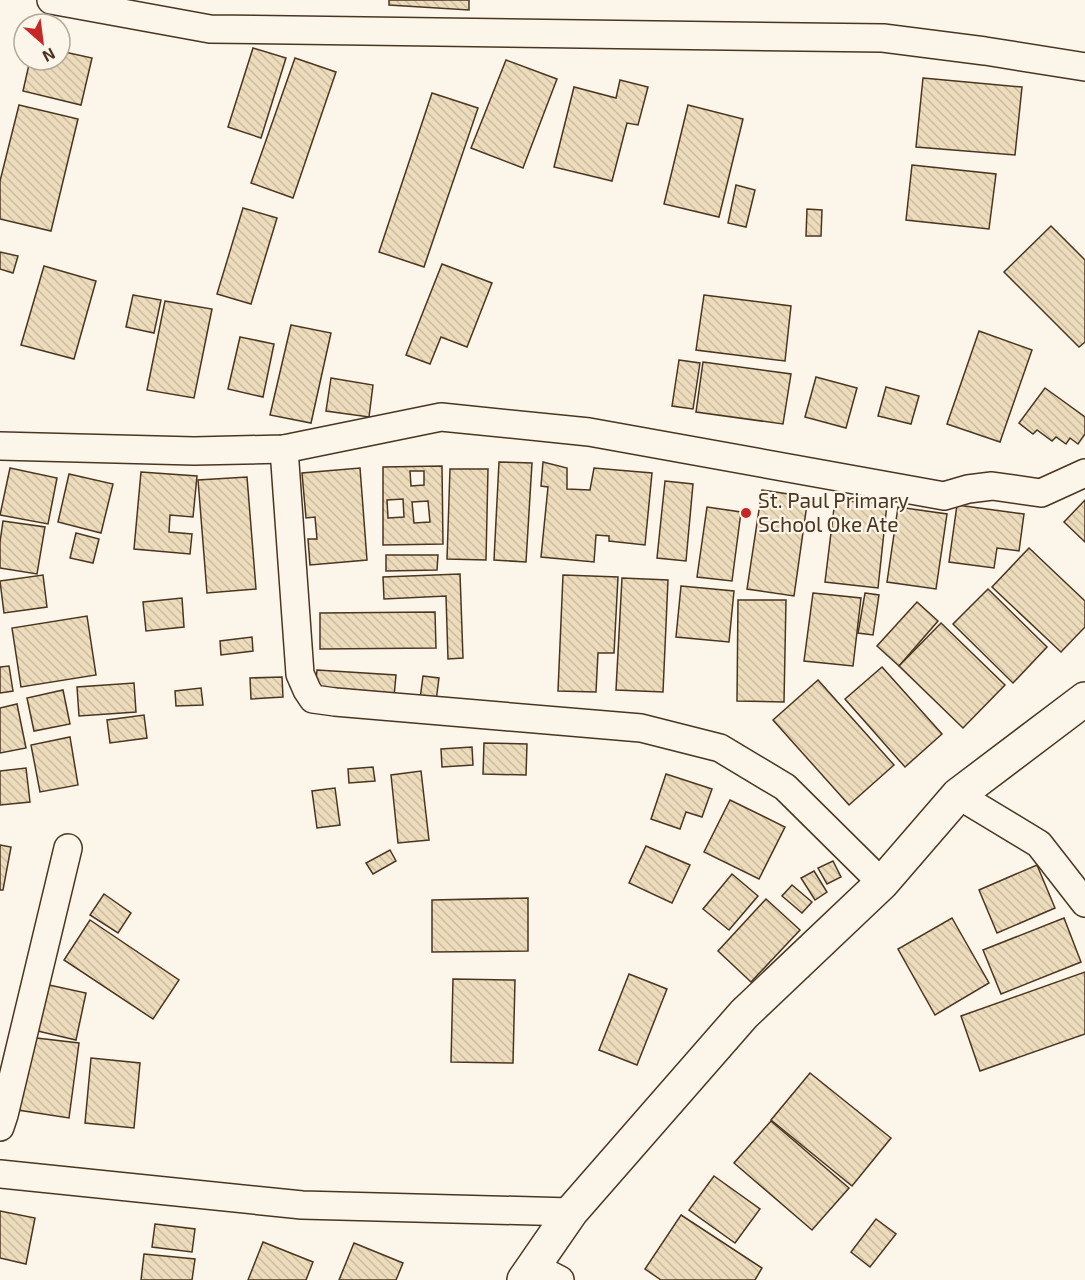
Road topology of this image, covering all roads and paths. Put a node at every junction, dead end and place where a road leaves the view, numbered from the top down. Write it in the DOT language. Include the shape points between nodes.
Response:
graph roads {
  1 [pos="51,0"];
  2 [pos="1085,68"];
  3 [pos="0,446"];
  4 [pos="284,449"];
  5 [pos="1085,473"];
  6 [pos="1085,699"];
  7 [pos="958,795"];
  8 [pos="68,848"];
  9 [pos="882,883"];
  10 [pos="1085,903"];
  11 [pos="0,1127"];
  12 [pos="0,1174"];
  13 [pos="571,1212"];
  14 [pos="539,1275"];
  1 -- 2 [label="street" via="210,29 883,39"];
  3 -- 4 [label="street"];
  4 -- 5 [label="street" via="441,417 589,432 944,496 992,486 1041,493"];
  4 -- 9 [label="street" via="300,674 313,699 641,728 720,748 785,787"];
  6 -- 7 [label="street"];
  7 -- 9 [label="street"];
  7 -- 10 [label="street" via="1039,844"];
  8 -- 11 [label="street"];
  9 -- 13 [label="street" via="744,1014"];
  12 -- 13 [label="street" via="302,1205"];
  13 -- 14 [label="street"];
}
